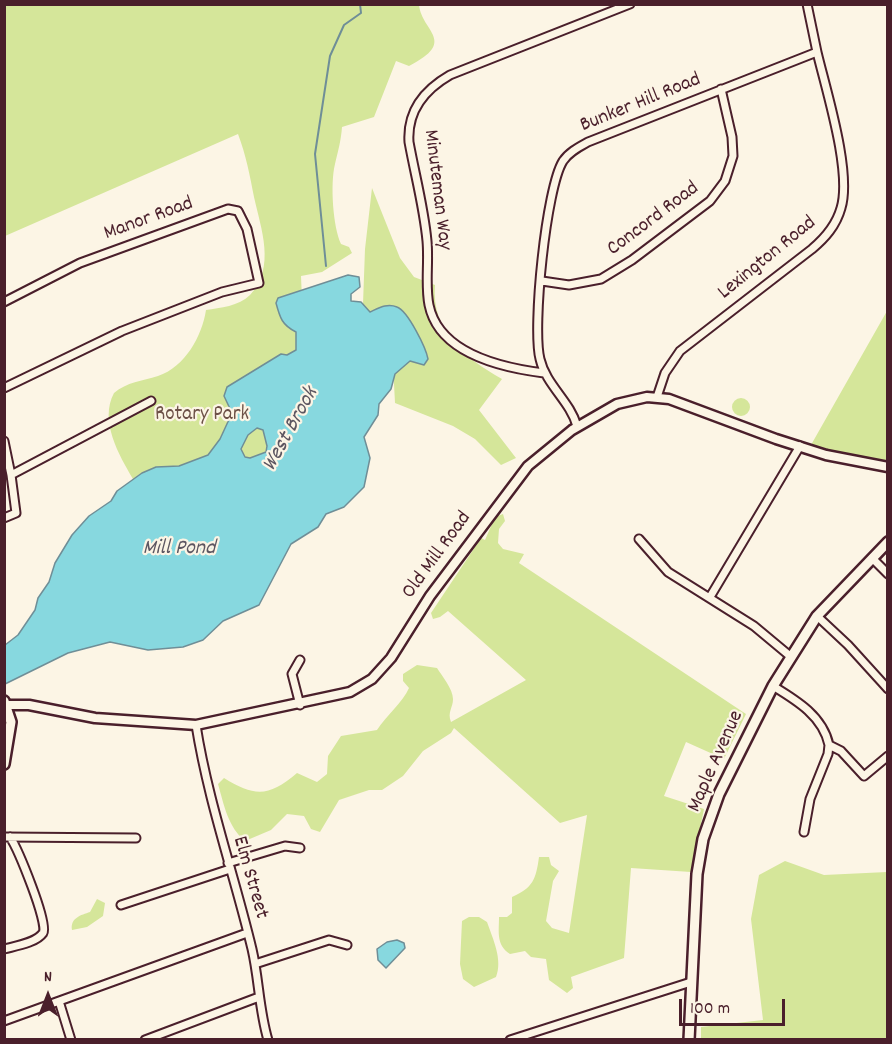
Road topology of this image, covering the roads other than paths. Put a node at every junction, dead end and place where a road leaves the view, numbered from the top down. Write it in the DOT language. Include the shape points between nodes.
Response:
graph roads {
  1 [pos="630,4"];
  2 [pos="807,4"];
  3 [pos="817,51"];
  4 [pos="721,89"];
  5 [pos="542,281"];
  6 [pos="4,302"];
  7 [pos="544,373"];
  8 [pos="4,388"];
  9 [pos="657,397"];
  10 [pos="151,401"];
  11 [pos="578,426"];
  12 [pos="4,441"];
  13 [pos="800,446"];
  14 [pos="888,467"];
  15 [pos="11,475"];
  16 [pos="4,518"];
  17 [pos="639,540"];
  18 [pos="888,542"];
  19 [pos="872,558"];
  20 [pos="888,574"];
  21 [pos="710,597"];
  22 [pos="817,616"];
  23 [pos="790,656"];
  24 [pos="300,660"];
  25 [pos="773,686"];
  26 [pos="888,689"];
  27 [pos="6,703"];
  28 [pos="300,705"];
  29 [pos="196,725"];
  30 [pos="829,745"];
  31 [pos="888,756"];
  32 [pos="4,764"];
  33 [pos="804,832"];
  34 [pos="7,837"];
  35 [pos="136,838"];
  36 [pos="300,848"];
  37 [pos="229,866"];
  38 [pos="121,905"];
  39 [pos="248,933"];
  40 [pos="347,945"];
  41 [pos="4,949"];
  42 [pos="255,964"];
  43 [pos="691,982"];
  44 [pos="259,998"];
  45 [pos="59,1001"];
  46 [pos="4,1020"];
  47 [pos="71,1040"];
  48 [pos="145,1040"];
  49 [pos="268,1040"];
  50 [pos="510,1040"];
  51 [pos="689,1040"];
  1 -- 7 [label="street, Minuteman Way" via="450,75 420,99 409,127 426,237 427,294 434,320 456,344 479,356 502,366"];
  2 -- 3 [label="street"];
  3 -- 4 [label="street, Bunker Hill Road"];
  3 -- 9 [label="street, Lexington Road" via="843,175 844,196 837,220 812,249 680,351 665,373"];
  4 -- 5 [label="street, Bunker Hill Road" via="615,130 569,154 550,198"];
  4 -- 5 [label="street, Concord Road" via="733,156 725,181 715,195 632,260 601,279 569,285"];
  5 -- 7 [label="street, Bunker Hill Road" via="537,334"];
  6 -- 8 [label="street, Manor Road" via="80,263 228,209 238,211 244,221 259,283 222,292 122,331"];
  7 -- 11 [label="street, Bunker Hill Road" via="574,414"];
  9 -- 11 [label="street, Old Mill Road" via="618,404"];
  9 -- 13 [label="street, Old Mill Road"];
  10 -- 15 [label="street"];
  11 -- 28 [label="street, Old Mill Road" via="528,466 430,596 379,673 350,692"];
  12 -- 15 [label="street"];
  13 -- 14 [label="street, Old Mill Road"];
  13 -- 21 [label="street"];
  15 -- 16 [label="street" via="16,513"];
  17 -- 21 [label="street" via="668,572"];
  18 -- 19 [label="main road, Maple Avenue"];
  19 -- 20 [label="street"];
  19 -- 22 [label="main road, Maple Avenue"];
  21 -- 23 [label="street"];
  22 -- 23 [label="main road, Maple Avenue"];
  22 -- 26 [label="street"];
  23 -- 25 [label="main road, Maple Avenue"];
  24 -- 28 [label="street" via="292,674"];
  25 -- 30 [label="street" via="813,715"];
  25 -- 43 [label="main road, Maple Avenue" via="731,765 704,839 697,880"];
  27 -- 29 [label="street, Old Mill Road" via="95,718"];
  27 -- 32 [label="main road" via="11,730"];
  28 -- 29 [label="street, Old Mill Road"];
  29 -- 37 [label="street, Elm Street" via="202,764"];
  30 -- 31 [label="street" via="864,776"];
  30 -- 33 [label="street" via="808,806"];
  34 -- 35 [label="street"];
  34 -- 41 [label="street" via="26,867 45,928 41,934"];
  36 -- 37 [label="street" via="285,846"];
  37 -- 38 [label="street"];
  37 -- 39 [label="street, Elm Street"];
  39 -- 42 [label="street, Elm Street"];
  39 -- 45 [label="street"];
  40 -- 42 [label="street" via="329,940"];
  42 -- 44 [label="street, Elm Street"];
  43 -- 50 [label="street"];
  43 -- 51 [label="main road, Maple Avenue"];
  44 -- 48 [label="street"];
  44 -- 49 [label="street, Elm Street"];
  45 -- 46 [label="street"];
  45 -- 47 [label="street"];
}
